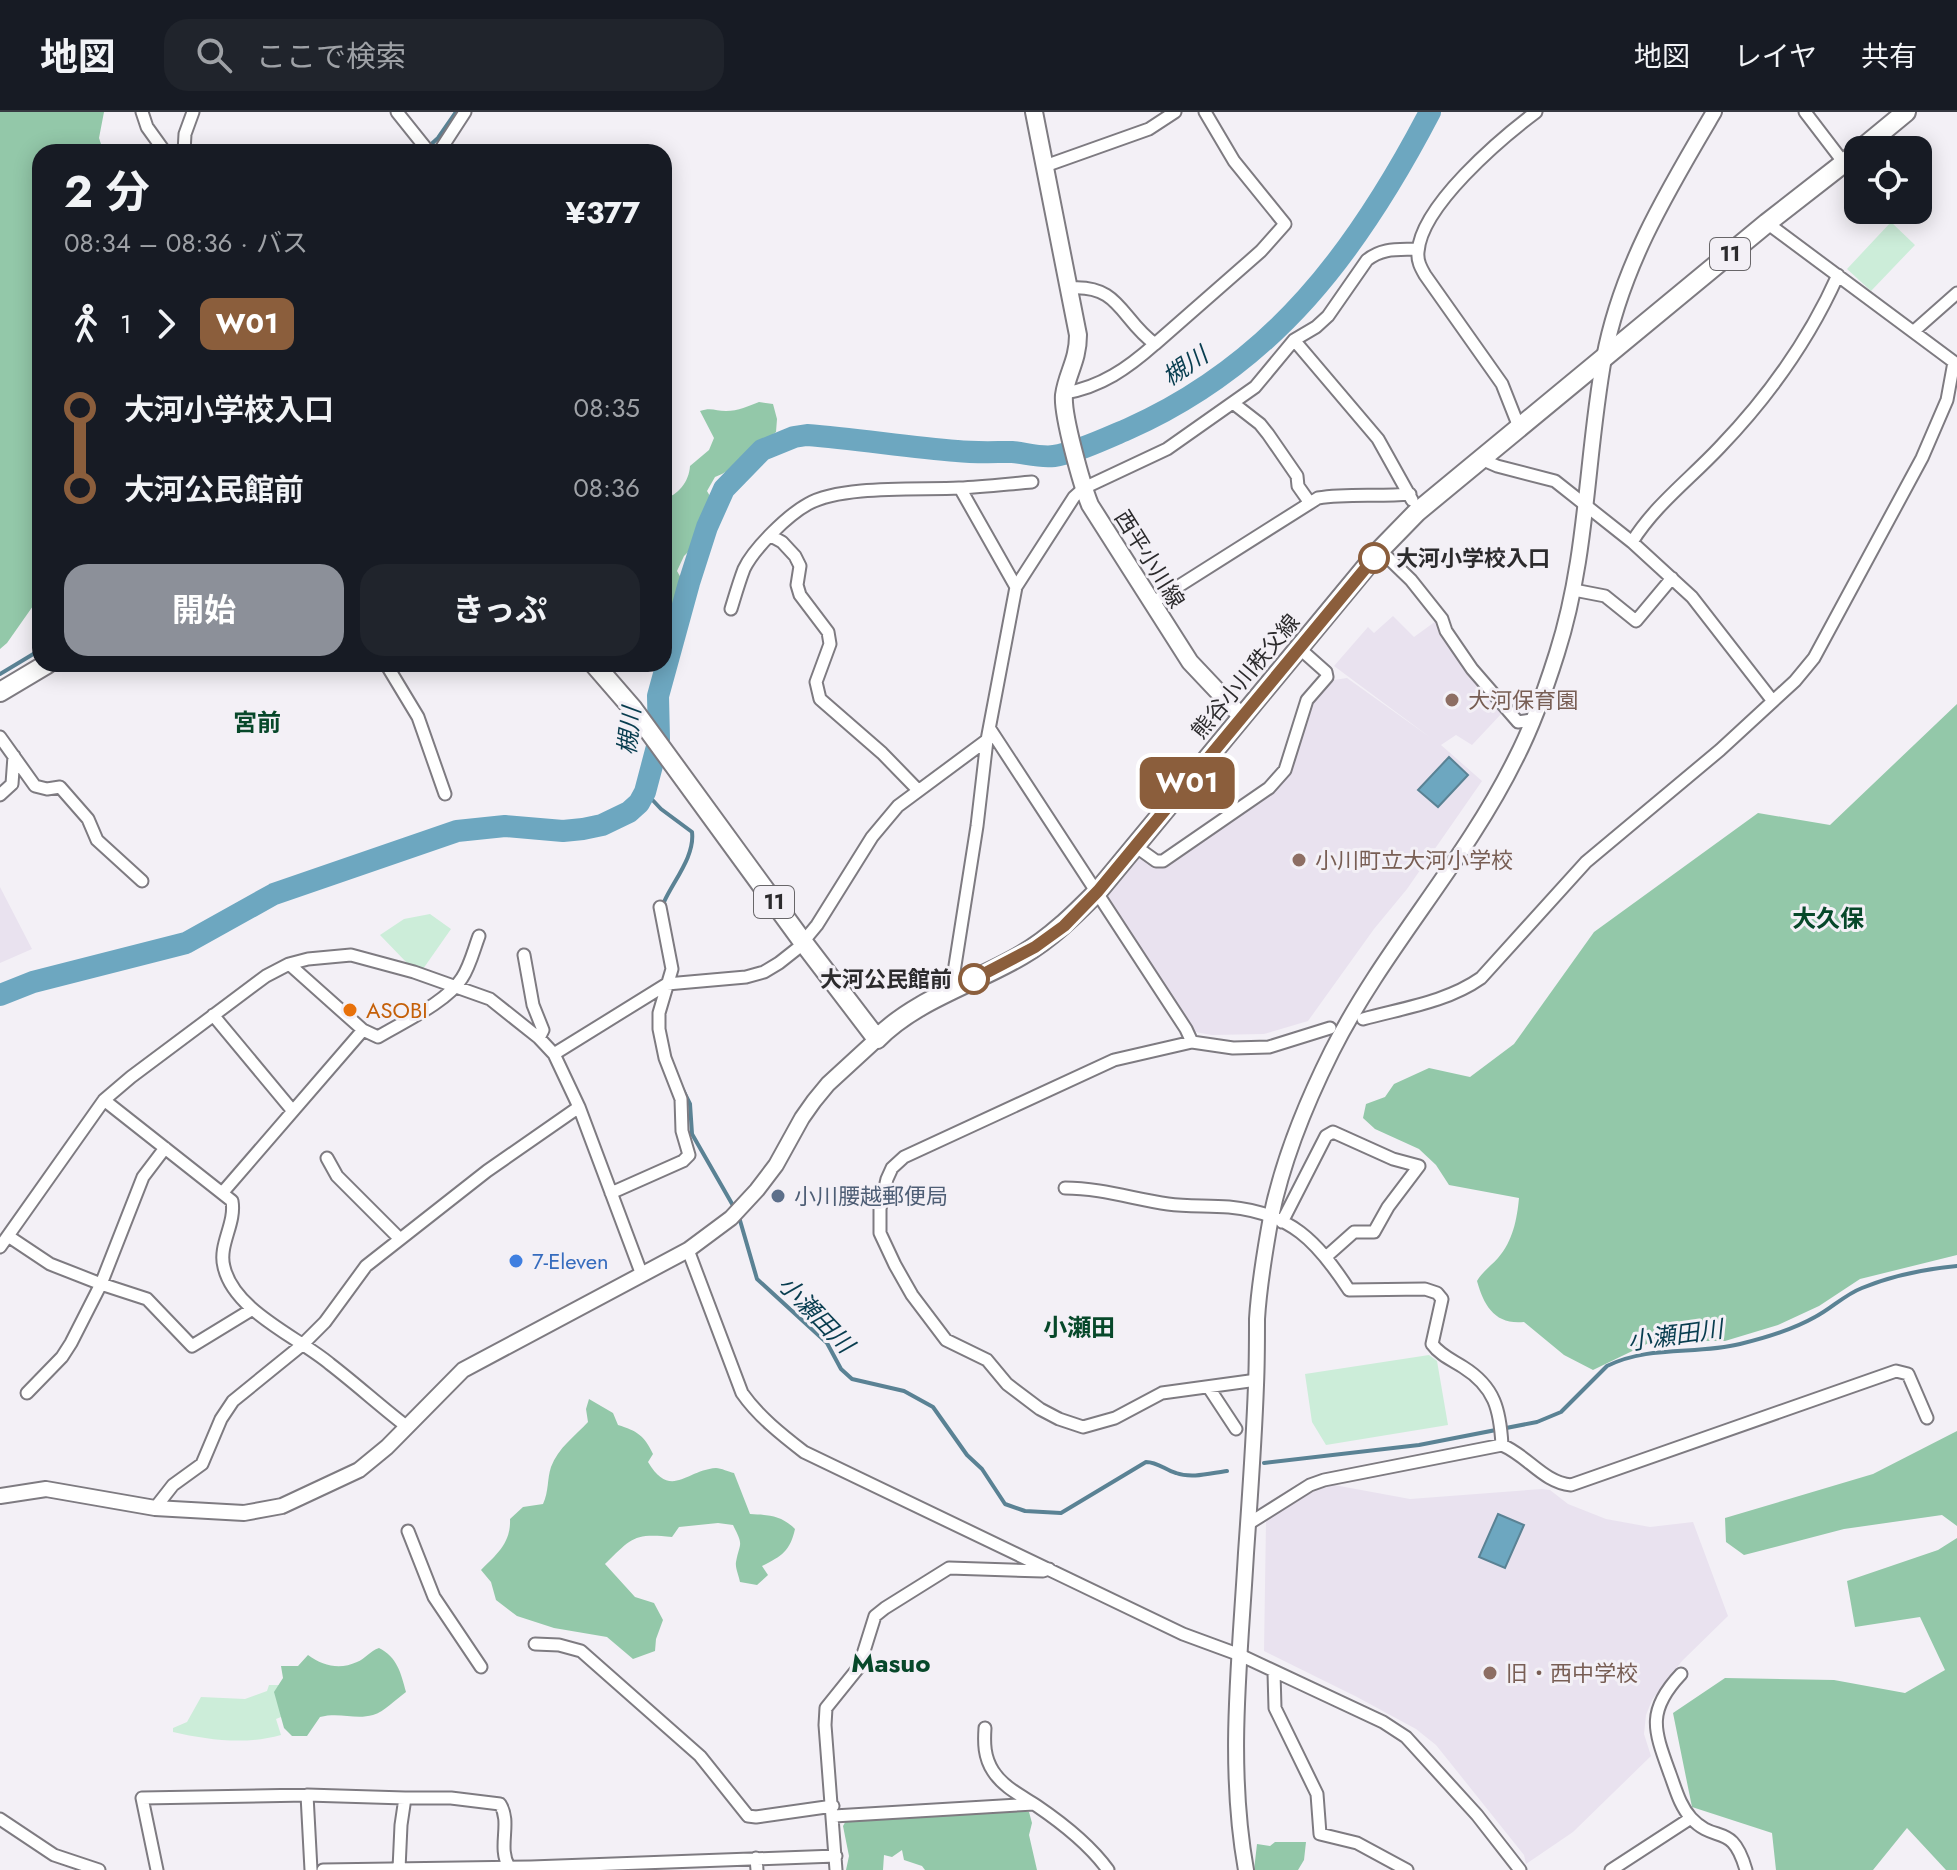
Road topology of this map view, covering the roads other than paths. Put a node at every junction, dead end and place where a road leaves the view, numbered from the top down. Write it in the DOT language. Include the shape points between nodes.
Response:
graph roads {
  1 [pos="142,112"];
  2 [pos="193,112"];
  3 [pos="397,112"];
  4 [pos="465,112"];
  5 [pos="1034,112"];
  6 [pos="1175,112"];
  7 [pos="1205,112"];
  8 [pos="1536,112"];
  9 [pos="1714,112"];
  10 [pos="1805,112"];
  11 [pos="1906,112"];
  12 [pos="1877,136"];
  13 [pos="159,144"];
  14 [pos="184,144"];
  15 [pos="423,144"];
  16 [pos="444,144"];
  17 [pos="1844,146"];
  18 [pos="1844,163"];
  19 [pos="1045,166"];
  20 [pos="1767,223"];
  21 [pos="1418,249"];
  22 [pos="1838,275"];
  23 [pos="1070,288"];
  24 [pos="1957,293"];
  25 [pos="1914,331"];
  26 [pos="1294,340"];
  27 [pos="1155,344"];
  28 [pos="1604,357"];
  29 [pos="1065,398"];
  30 [pos="1233,403"];
  31 [pos="1519,427"];
  32 [pos="1481,459"];
  33 [pos="1032,482"];
  34 [pos="1082,484"];
  35 [pos="960,488"];
  36 [pos="1310,503"];
  37 [pos="1414,503"];
  38 [pos="1587,506"];
  39 [pos="771,536"];
  40 [pos="1632,542"];
  41 [pos="1380,550"];
  42 [pos="1672,578"];
  43 [pos="1016,587"];
  44 [pos="1574,590"];
  45 [pos="1152,603"];
  46 [pos="731,609"];
  47 [pos="1299,648"];
  48 [pos="34,672"];
  49 [pos="391,672"];
  50 [pos="602,672"];
  51 [pos="0,692"];
  52 [pos="1772,700"];
  53 [pos="1242,717"];
  54 [pos="1532,720"];
  55 [pos="988,734"];
  56 [pos="0,737"];
  57 [pos="14,755"];
  58 [pos="918,790"];
  59 [pos="445,794"];
  60 [pos="0,795"];
  61 [pos="1135,846"];
  62 [pos="142,881"];
  63 [pos="1098,891"];
  64 [pos="660,907"];
  65 [pos="479,936"];
  66 [pos="803,942"];
  67 [pos="524,955"];
  68 [pos="289,964"];
  69 [pos="667,984"];
  70 [pos="455,986"];
  71 [pos="951,991"];
  72 [pos="213,1015"];
  73 [pos="1363,1019"];
  74 [pos="1330,1028"];
  75 [pos="363,1030"];
  76 [pos="539,1038"];
  77 [pos="877,1039"];
  78 [pos="1192,1042"];
  79 [pos="554,1054"];
  80 [pos="104,1100"];
  81 [pos="579,1107"];
  82 [pos="292,1110"];
  83 [pos="165,1148"];
  84 [pos="327,1158"];
  85 [pos="1065,1188"];
  86 [pos="223,1192"];
  87 [pos="611,1193"];
  88 [pos="1277,1219"];
  89 [pos="399,1238"];
  90 [pos="4,1242"];
  91 [pos="688,1250"];
  92 [pos="1327,1256"];
  93 [pos="642,1275"];
  94 [pos="101,1284"];
  95 [pos="251,1310"];
  96 [pos="302,1345"];
  97 [pos="1257,1380"];
  98 [pos="1209,1388"];
  99 [pos="27,1393"];
  100 [pos="1927,1418"];
  101 [pos="406,1426"];
  102 [pos="1236,1429"];
  103 [pos="1502,1445"];
  104 [pos="0,1496"];
  105 [pos="155,1508"];
  106 [pos="1248,1524"];
  107 [pos="408,1531"];
  108 [pos="1049,1569"];
  109 [pos="535,1644"];
  110 [pos="1240,1655"];
  111 [pos="481,1667"];
  112 [pos="1274,1673"];
  113 [pos="1681,1674"];
  114 [pos="985,1728"];
  115 [pos="307,1795"];
  116 [pos="405,1798"];
  117 [pos="1034,1804"];
  118 [pos="833,1811"];
  119 [pos="1691,1818"];
  120 [pos="0,1819"];
  121 [pos="836,1856"];
  122 [pos="756,1864"];
  123 [pos="709,1865"];
  124 [pos="509,1867"];
  125 [pos="399,1869"];
  126 [pos="99,1870"];
  127 [pos="157,1870"];
  128 [pos="311,1870"];
  129 [pos="323,1870"];
  130 [pos="836,1870"];
  131 [pos="1108,1870"];
  132 [pos="1246,1870"];
  133 [pos="1407,1870"];
  134 [pos="1520,1870"];
  135 [pos="1611,1870"];
  136 [pos="1746,1870"];
  1 -- 13 [label="street"];
  2 -- 14 [label="street"];
  3 -- 15 [label="street"];
  4 -- 16 [label="street"];
  5 -- 19 [label="main road"];
  6 -- 19 [label="street" via="1149,129"];
  7 -- 27 [label="street" via="1234,161 1285,224"];
  8 -- 21 [label="street" via="1472,166 1434,213"];
  9 -- 28 [label="street" via="1648,227"];
  10 -- 17 [label="street"];
  11 -- 12 [label="main road, 熊谷小川秩父線 / 11"];
  18 -- 20 [label="main road, 熊谷小川秩父線 / 11"];
  19 -- 23 [label="main road"];
  20 -- 22 [label="street"];
  20 -- 28 [label="main road, 熊谷小川秩父線 / 11"];
  21 -- 26 [label="street" via="1376,253 1328,316"];
  21 -- 31 [label="street" via="1425,275 1502,384"];
  22 -- 25 [label="street"];
  22 -- 40 [label="street" via="1822,312 1773,388 1648,516"];
  23 -- 27 [label="street" via="1088,287 1109,295"];
  23 -- 29 [label="main road" via="1078,350"];
  24 -- 25 [label="street"];
  25 -- 52 [label="street" via="1954,362 1947,400 1922,458 1814,658"];
  26 -- 30 [label="street" via="1255,387"];
  26 -- 37 [label="street" via="1378,439"];
  27 -- 29 [label="street" via="1107,380"];
  28 -- 31 [label="main road, 熊谷小川秩父線 / 11"];
  28 -- 38 [label="street"];
  29 -- 34 [label="main road, 西平小川線"];
  30 -- 34 [label="street" via="1167,449"];
  30 -- 36 [label="street" via="1268,434"];
  31 -- 32 [label="main road, 熊谷小川秩父線 / 11"];
  32 -- 37 [label="main road, 熊谷小川秩父線 / 11"];
  32 -- 38 [label="street" via="1555,481"];
  33 -- 35 [label="street"];
  34 -- 43 [label="street"];
  34 -- 45 [label="main road, 西平小川線"];
  35 -- 39 [label="street" via="826,496 800,509"];
  35 -- 43 [label="street"];
  36 -- 37 [label="street" via="1342,494"];
  36 -- 45 [label="street"];
  37 -- 41 [label="main road, 熊谷小川秩父線 / 11"];
  38 -- 40 [label="street"];
  38 -- 44 [label="street"];
  39 -- 46 [label="street" via="745,567"];
  39 -- 58 [label="street" via="795,556 800,595 828,632 830,644 816,682 820,699"];
  40 -- 42 [label="street"];
  41 -- 47 [label="main road, 熊谷小川秩父線 / 11"];
  41 -- 54 [label="street" via="1411,580 1472,669 1518,722"];
  42 -- 44 [label="street" via="1636,621 1605,596"];
  42 -- 52 [label="street"];
  43 -- 55 [label="street"];
  44 -- 54 [label="street"];
  45 -- 53 [label="main road, 西平小川線" via="1201,676"];
  47 -- 53 [label="main road, 熊谷小川秩父線 / 11"];
  47 -- 61 [label="street" via="1327,677 1307,700 1285,770 1269,788 1163,861"];
  48 -- 51 [label="main road"];
  49 -- 59 [label="street" via="418,717"];
  50 -- 66 [label="main road, 11"];
  52 -- 73 [label="street" via="1586,862 1481,978 1448,996"];
  53 -- 61 [label="main road, 熊谷小川秩父線 / 11"];
  54 -- 88 [label="street" via="1484,815 1333,1049 1289,1152"];
  55 -- 58 [label="street" via="952,768"];
  55 -- 63 [label="street"];
  55 -- 71 [label="street"];
  56 -- 57 [label="street"];
  57 -- 60 [label="street" via="12,784"];
  57 -- 62 [label="street" via="35,786 60,787 88,819 97,840"];
  58 -- 66 [label="street" via="872,837"];
  61 -- 63 [label="main road, 熊谷小川秩父線 / 11"];
  63 -- 71 [label="main road, 熊谷小川秩父線 / 11" via="1035,947"];
  63 -- 78 [label="street"];
  64 -- 69 [label="street" via="672,969"];
  65 -- 70 [label="street"];
  66 -- 69 [label="street" via="764,972"];
  66 -- 77 [label="main road, 11"];
  67 -- 76 [label="street" via="543,1030"];
  68 -- 70 [label="street" via="351,955"];
  68 -- 72 [label="street"];
  68 -- 75 [label="street"];
  69 -- 79 [label="street"];
  69 -- 87 [label="street" via="659,1013 660,1038 681,1099 689,1155"];
  70 -- 75 [label="street" via="378,1037"];
  70 -- 76 [label="street" via="490,999"];
  71 -- 77 [label="main road, 熊谷小川秩父線 / 11" via="901,1018"];
  72 -- 80 [label="street"];
  72 -- 82 [label="street"];
  74 -- 78 [label="street" via="1269,1047"];
  75 -- 82 [label="street"];
  76 -- 79 [label="street"];
  77 -- 91 [label="street" via="814,1101 757,1190 731,1218"];
  78 -- 98 [label="street" via="1114,1060 904,1157 884,1186 880,1233 895,1265 946,1340 987,1360 1007,1384 1059,1419 1077,1427 1096,1425 1162,1393"];
  79 -- 81 [label="street"];
  80 -- 83 [label="street"];
  80 -- 90 [label="street"];
  81 -- 87 [label="street"];
  81 -- 89 [label="street"];
  82 -- 86 [label="street"];
  83 -- 86 [label="street"];
  83 -- 94 [label="street" via="143,1177"];
  84 -- 89 [label="street" via="337,1176"];
  85 -- 88 [label="street" via="1170,1204 1232,1207"];
  86 -- 95 [label="street" via="234,1213 222,1257 224,1271"];
  87 -- 93 [label="street"];
  88 -- 92 [label="street" via="1310,1237"];
  88 -- 92 [label="street" via="1333,1132 1419,1166 1374,1232 1354,1232"];
  88 -- 97 [label="street" via="1257,1314"];
  89 -- 96 [label="street" via="366,1266"];
  90 -- 94 [label="street"];
  91 -- 93 [label="street"];
  91 -- 108 [label="street" via="742,1393 781,1434 804,1452"];
  92 -- 103 [label="street" via="1349,1290 1425,1289 1442,1299 1432,1344 1488,1388 1500,1413"];
  93 -- 101 [label="street" via="472,1364"];
  94 -- 95 [label="street" via="147,1299 192,1346"];
  94 -- 99 [label="street" via="62,1357"];
  95 -- 96 [label="street"];
  96 -- 101 [label="street"];
  96 -- 105 [label="street" via="233,1401 202,1464 173,1485"];
  97 -- 98 [label="street"];
  97 -- 106 [label="street"];
  98 -- 102 [label="street"];
  100 -- 103 [label="street" via="1908,1374 1896,1371 1571,1485 1555,1484"];
  101 -- 105 [label="street" via="359,1470 282,1506 244,1513"];
  103 -- 106 [label="street" via="1324,1480"];
  104 -- 105 [label="street" via="46,1489"];
  106 -- 110 [label="street"];
  107 -- 111 [label="street" via="434,1597"];
  108 -- 110 [label="street" via="1183,1634"];
  108 -- 118 [label="street" via="949,1568 875,1616 859,1667 826,1708"];
  109 -- 118 [label="street" via="581,1651 700,1756 748,1816"];
  110 -- 112 [label="street"];
  110 -- 132 [label="street" via="1234,1762"];
  112 -- 133 [label="street" via="1275,1708 1317,1794 1320,1834 1357,1843"];
  112 -- 134 [label="street" via="1406,1737"];
  113 -- 119 [label="street" via="1658,1705 1655,1732 1681,1805"];
  114 -- 117 [label="street" via="993,1773"];
  115 -- 116 [label="street"];
  115 -- 127 [label="street" via="142,1798"];
  115 -- 128 [label="street"];
  116 -- 124 [label="street" via="500,1804 503,1854"];
  116 -- 125 [label="street"];
  117 -- 118 [label="street"];
  117 -- 131 [label="street"];
  118 -- 121 [label="street"];
  119 -- 135 [label="street"];
  119 -- 136 [label="street" via="1729,1837"];
  120 -- 126 [label="street" via="54,1855"];
  121 -- 122 [label="street"];
  121 -- 130 [label="street"];
  122 -- 123 [label="street"];
  123 -- 124 [label="street"];
  124 -- 125 [label="street"];
  125 -- 129 [label="street"];
}
